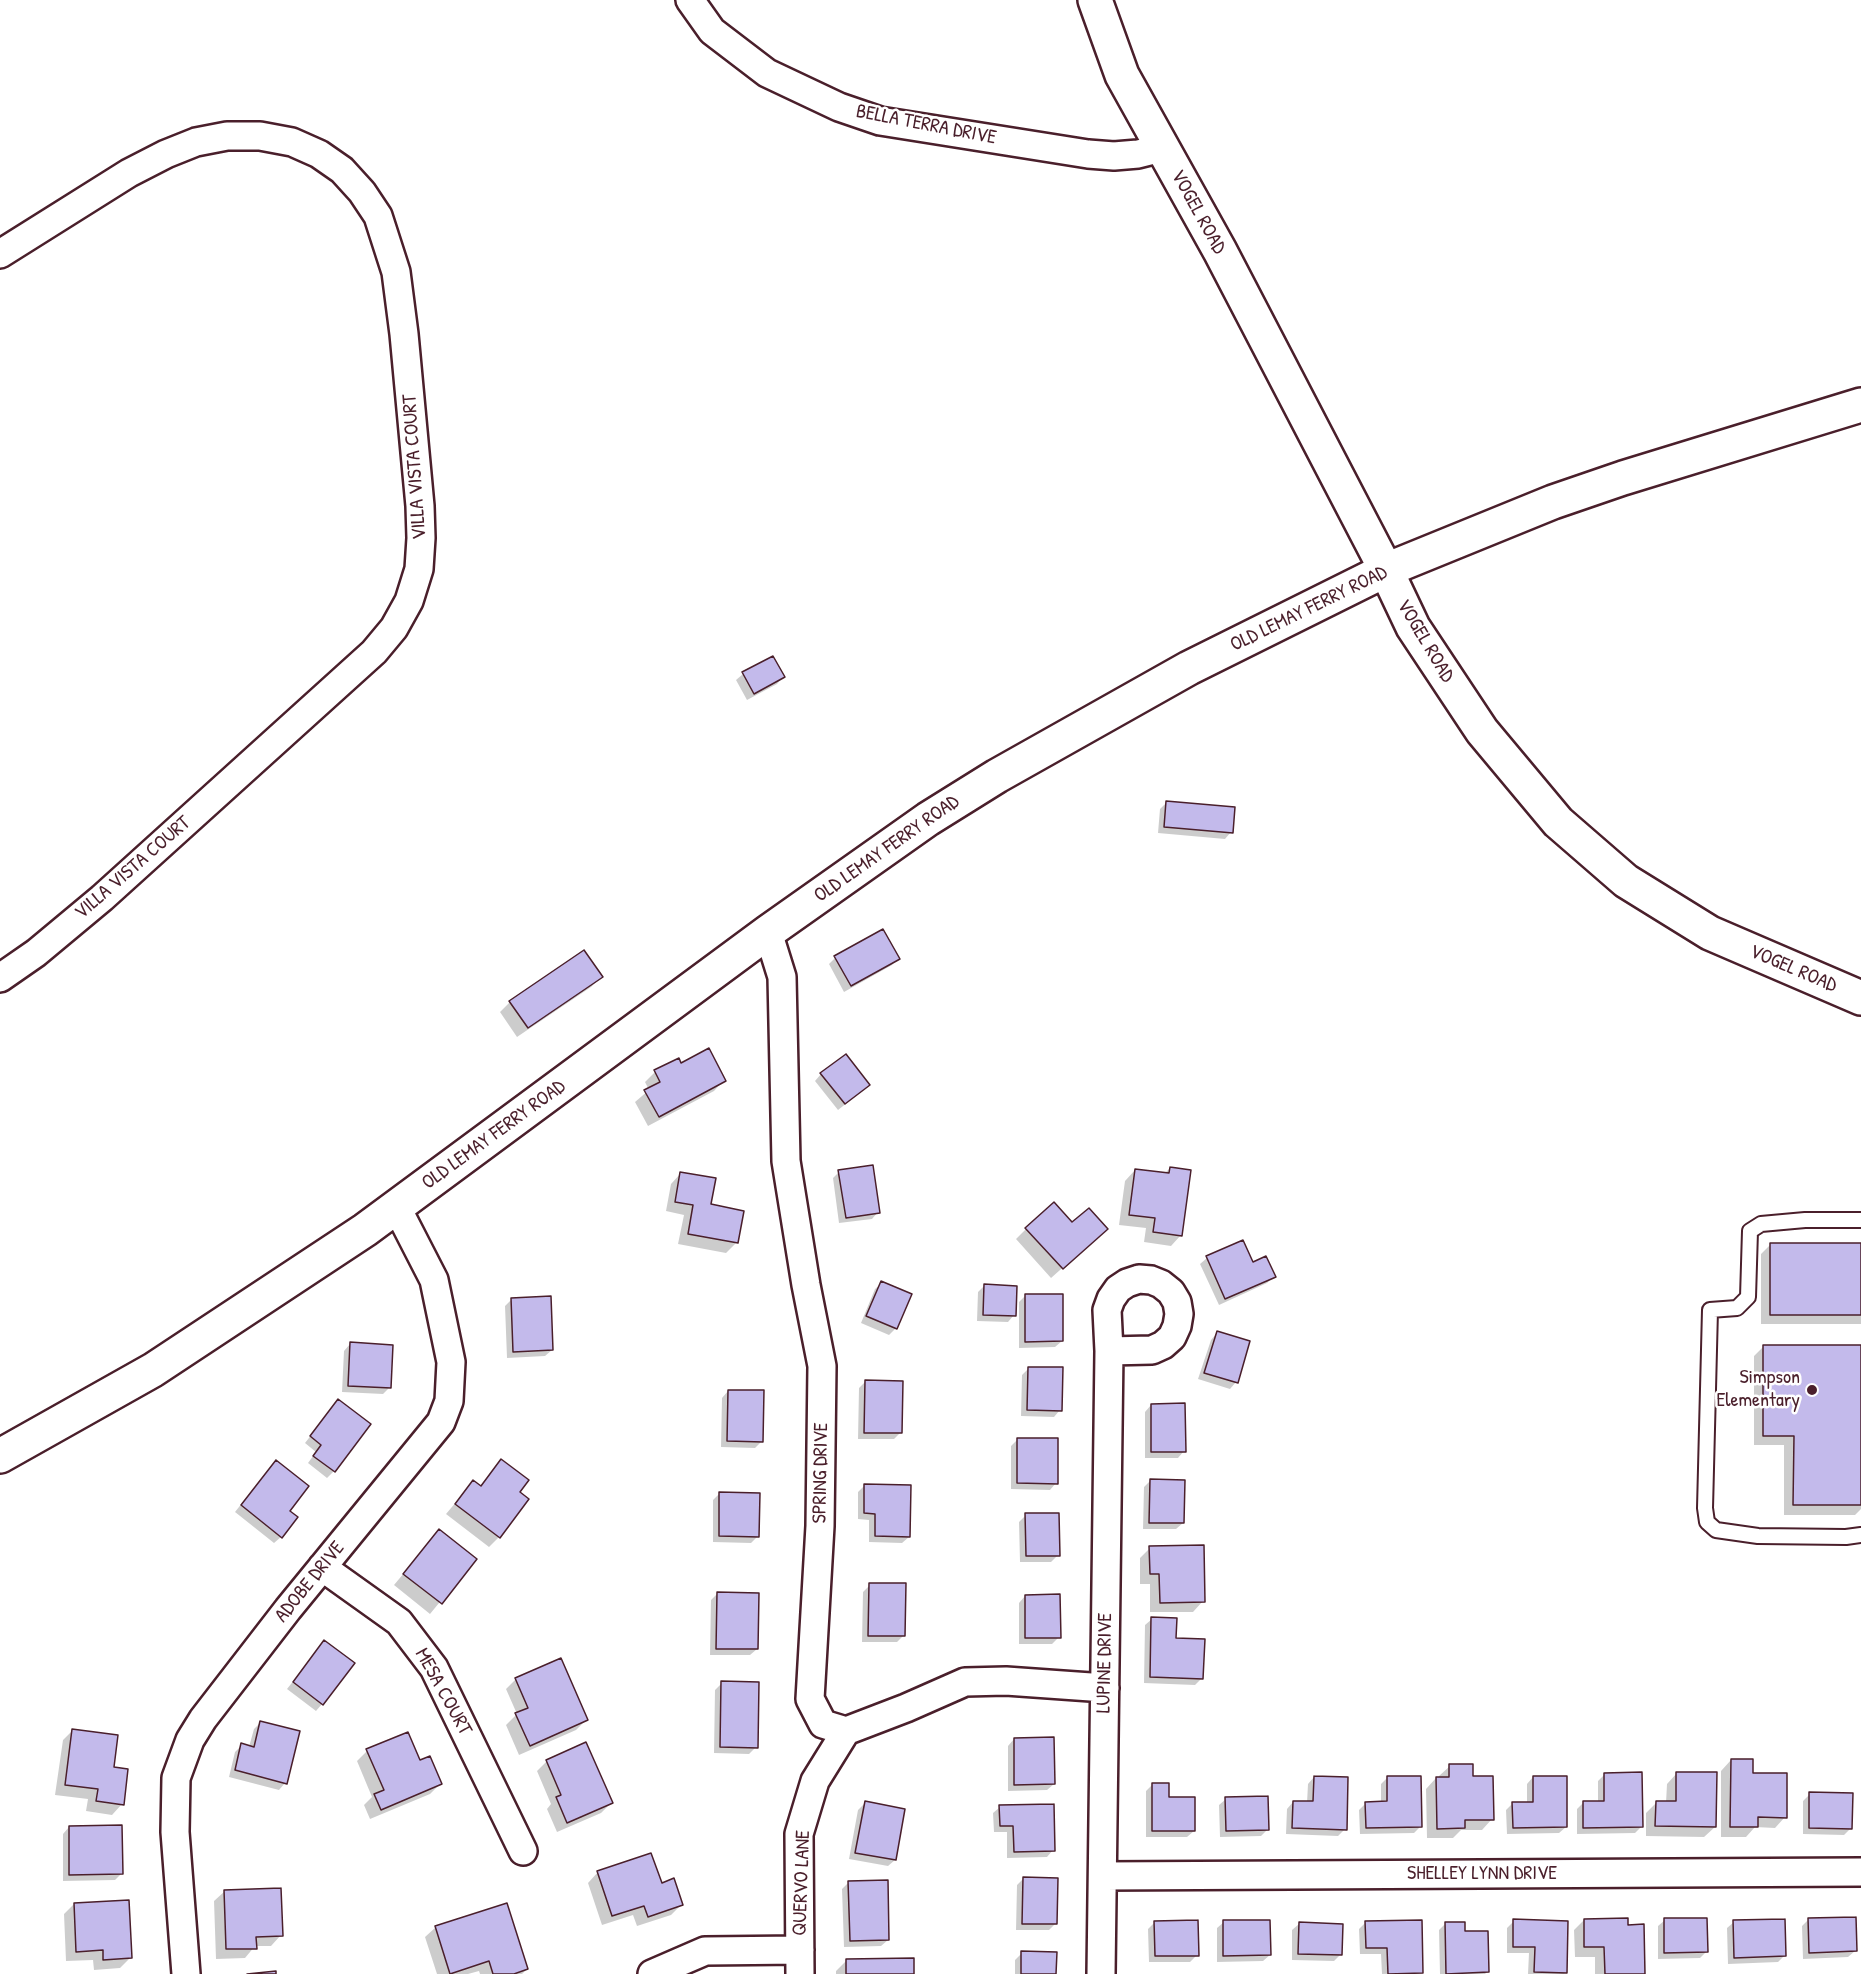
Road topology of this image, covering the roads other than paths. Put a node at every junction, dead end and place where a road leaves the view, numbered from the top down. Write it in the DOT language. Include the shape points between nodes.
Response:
graph roads {
  1 [pos="690,0"];
  2 [pos="1095,0"];
  3 [pos="1162,148"];
  4 [pos="0,254"];
  5 [pos="1861,405"];
  6 [pos="1386,570"];
  7 [pos="768,932"];
  8 [pos="0,978"];
  9 [pos="1861,998"];
  10 [pos="396,1206"];
  11 [pos="1861,1220"];
  12 [pos="1109,1351"];
  13 [pos="0,1456"];
  14 [pos="1861,1535"];
  15 [pos="322,1567"];
  16 [pos="1105,1688"];
  17 [pos="846,1731"];
  18 [pos="523,1851"];
  19 [pos="1861,1872"];
  20 [pos="1103,1876"];
  21 [pos="800,1962"];
  22 [pos="186,1974"];
  23 [pos="652,1974"];
  24 [pos="1101,1974"];
  1 -- 3 [label="street, BELLA TERRA DRIVE" via="712,31 766,73 829,103 880,120 1088,154 1114,156"];
  2 -- 3 [label="main road, VOGEL ROAD" via="1122,75"];
  3 -- 6 [label="main road, VOGEL ROAD"];
  4 -- 8 [label="street, VILLA VISTA COURT" via="129,172 196,142 260,136 292,142 319,154 362,192 378,216 396,272 405,334 421,538 419,569 409,601 374,652 102,898"];
  5 -- 6 [label="main road, OLD LEMAY FERRY ROAD" via="1553,502"];
  6 -- 7 [label="main road, OLD LEMAY FERRY ROAD" via="1189,668 997,776 928,819"];
  6 -- 9 [label="main road, VOGEL ROAD" via="1413,627 1482,731 1558,822 1626,882 1710,933"];
  7 -- 10 [label="main road, OLD LEMAY FERRY ROAD"];
  7 -- 17 [label="street, SPRING DRIVE" via="782,976 786,1161 822,1366 820,1527 810,1699 823,1724"];
  10 -- 13 [label="main road, OLD LEMAY FERRY ROAD" via="153,1370"];
  10 -- 15 [label="street, ADOBE DRIVE" via="434,1280 451,1362 449,1401 441,1422"];
  11 -- 14 [label="lane" via="1761,1224 1750,1232 1748,1297 1737,1308 1710,1310 1705,1508 1707,1522 1716,1530 1758,1536"];
  12 -- 16 [label="street, LUPINE DRIVE"];
  15 -- 18 [label="street, MESA COURT" via="399,1622 434,1668"];
  15 -- 22 [label="street, ADOBE DRIVE" via="203,1719 190,1740 176,1778 175,1832"];
  16 -- 17 [label="street" via="965,1682"];
  16 -- 20 [label="street, LUPINE DRIVE"];
  17 -- 21 [label="street, QUERVO LANE" via="815,1781 800,1834"];
  19 -- 20 [label="street, SHELLEY LYNN DRIVE"];
  20 -- 24 [label="street, LUPINE DRIVE"];
  21 -- 23 [label="street" via="705,1951"];
}
